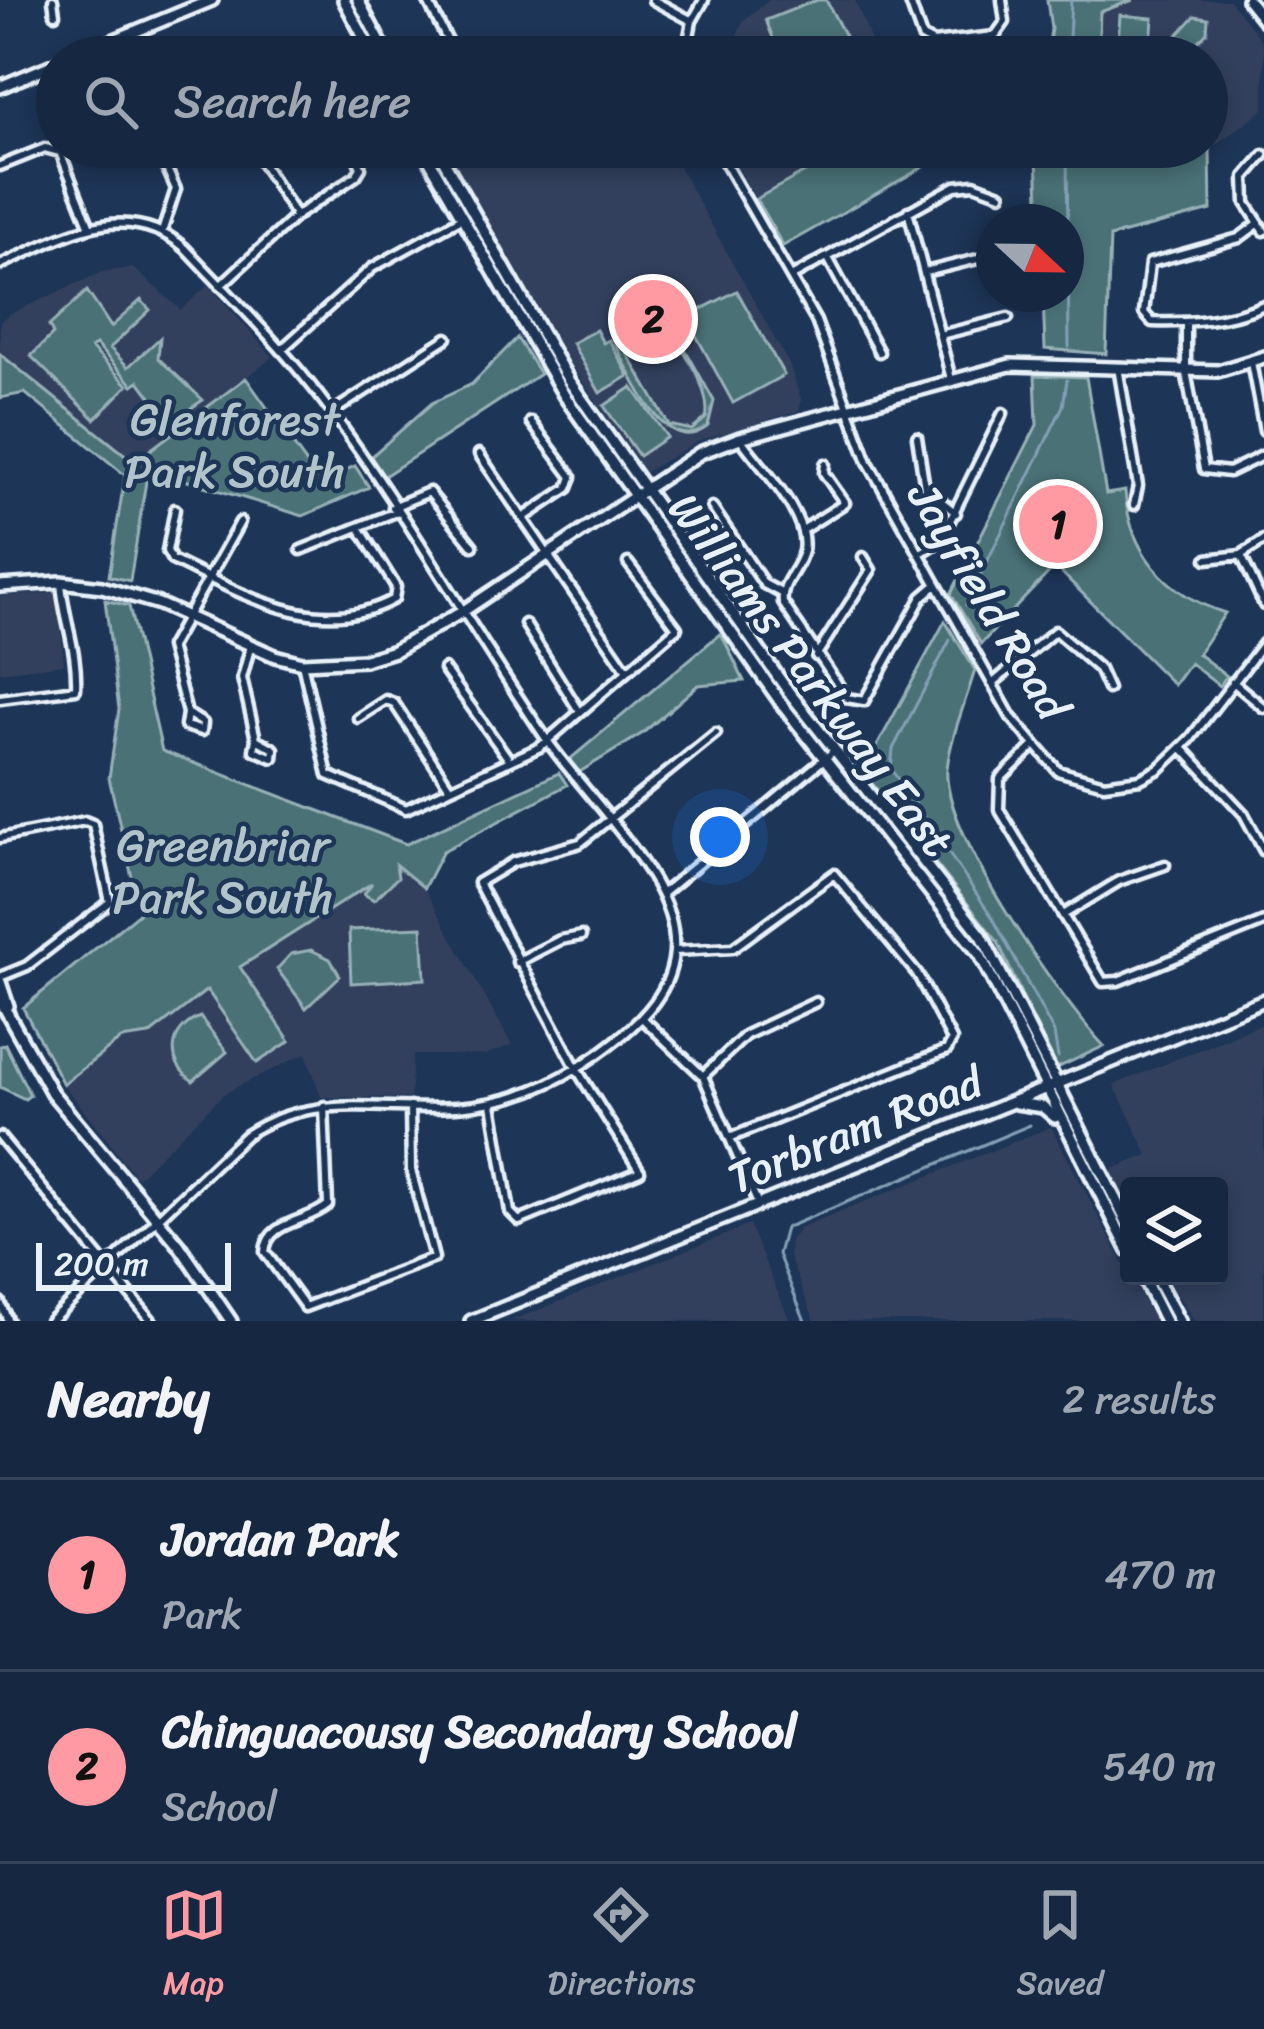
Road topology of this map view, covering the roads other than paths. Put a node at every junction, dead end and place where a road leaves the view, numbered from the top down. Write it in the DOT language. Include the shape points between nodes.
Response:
graph roads {
  1 [pos="53,0"];
  2 [pos="212,0"];
  3 [pos="344,0"];
  4 [pos="358,0"];
  5 [pos="427,0"];
  6 [pos="652,0"];
  7 [pos="704,0"];
  8 [pos="909,0"];
  9 [pos="1002,0"];
  10 [pos="1248,0"];
  11 [pos="55,14"];
  12 [pos="1264,20"];
  13 [pos="692,21"];
  14 [pos="124,36"];
  15 [pos="363,36"];
  16 [pos="377,36"];
  17 [pos="445,36"];
  18 [pos="689,36"];
  19 [pos="922,36"];
  20 [pos="995,36"];
  21 [pos="36,72"];
  22 [pos="0,87"];
  23 [pos="36,152"];
  24 [pos="1264,155"];
  25 [pos="0,166"];
  26 [pos="66,168"];
  27 [pos="166,168"];
  28 [pos="265,168"];
  29 [pos="361,168"];
  30 [pos="435,168"];
  31 [pos="445,168"];
  32 [pos="728,168"];
  33 [pos="1001,194"];
  34 [pos="908,211"];
  35 [pos="296,216"];
  36 [pos="465,216"];
  37 [pos="90,227"];
  38 [pos="1261,227"];
  39 [pos="163,229"];
  40 [pos="828,258"];
  41 [pos="976,259"];
  42 [pos="0,265"];
  43 [pos="925,272"];
  44 [pos="791,278"];
  45 [pos="220,286"];
  46 [pos="870,303"];
  47 [pos="1264,305"];
  48 [pos="857,310"];
  49 [pos="1008,318"];
  50 [pos="1186,322"];
  51 [pos="940,334"];
  52 [pos="447,338"];
  53 [pos="281,350"];
  54 [pos="879,352"];
  55 [pos="1264,357"];
  56 [pos="1251,362"];
  57 [pos="1118,367"];
  58 [pos="1186,371"];
  59 [pos="951,379"];
  60 [pos="850,408"];
  61 [pos="331,413"];
  62 [pos="1003,413"];
  63 [pos="531,422"];
  64 [pos="1264,431"];
  65 [pos="917,437"];
  66 [pos="740,438"];
  67 [pos="479,454"];
  68 [pos="1264,455"];
  69 [pos="825,464"];
  70 [pos="642,493"];
  71 [pos="1134,505"];
  72 [pos="712,507"];
  73 [pos="175,509"];
  74 [pos="394,509"];
  75 [pos="956,513"];
  76 [pos="523,518"];
  77 [pos="240,522"];
  78 [pos="360,529"];
  79 [pos="804,529"];
  80 [pos="1264,540"];
  81 [pos="473,546"];
  82 [pos="301,550"];
  83 [pos="549,553"];
  84 [pos="919,554"];
  85 [pos="1241,555"];
  86 [pos="863,557"];
  87 [pos="1207,559"];
  88 [pos="628,563"];
  89 [pos="210,578"];
  90 [pos="61,582"];
  91 [pos="936,585"];
  92 [pos="0,586"];
  93 [pos="782,592"];
  94 [pos="1264,605"];
  95 [pos="462,612"];
  96 [pos="184,614"];
  97 [pos="525,624"];
  98 [pos="1264,643"];
  99 [pos="250,648"];
  100 [pos="817,656"];
  101 [pos="302,663"];
  102 [pos="444,669"];
  103 [pos="627,670"];
  104 [pos="1233,682"];
  105 [pos="992,683"];
  106 [pos="1108,689"];
  107 [pos="0,699"];
  108 [pos="1264,708"];
  109 [pos="578,709"];
  110 [pos="188,713"];
  111 [pos="358,718"];
  112 [pos="716,733"];
  113 [pos="256,739"];
  114 [pos="547,740"];
  115 [pos="1033,747"];
  116 [pos="1182,748"];
  117 [pos="835,750"];
  118 [pos="510,760"];
  119 [pos="825,760"];
  120 [pos="450,788"];
  121 [pos="608,822"];
  122 [pos="0,838"];
  123 [pos="1264,851"];
  124 [pos="1165,865"];
  125 [pos="663,892"];
  126 [pos="1066,914"];
  127 [pos="1264,922"];
  128 [pos="581,936"];
  129 [pos="675,951"];
  130 [pos="518,962"];
  131 [pos="0,979"];
  132 [pos="0,1000"];
  133 [pos="1264,1000"];
  134 [pos="816,1002"];
  135 [pos="643,1018"];
  136 [pos="15,1029"];
  137 [pos="576,1068"];
  138 [pos="703,1076"];
  139 [pos="1050,1087"];
  140 [pos="492,1102"];
  141 [pos="1011,1103"];
  142 [pos="324,1106"];
  143 [pos="410,1107"];
  144 [pos="1062,1125"];
  145 [pos="0,1137"];
  146 [pos="732,1137"];
  147 [pos="758,1204"];
  148 [pos="1120,1210"];
  149 [pos="159,1222"];
  150 [pos="1120,1235"];
  151 [pos="106,1268"];
  152 [pos="1147,1285"];
  153 [pos="1160,1285"];
  154 [pos="0,1302"];
  155 [pos="8,1321"];
  156 [pos="50,1321"];
  157 [pos="152,1321"];
  158 [pos="231,1321"];
  159 [pos="471,1321"];
  160 [pos="1165,1321"];
  161 [pos="1178,1321"];
  1 -- 11 [label="street"];
  2 -- 14 [label="main road"];
  3 -- 15 [label="main road"];
  4 -- 16 [label="main road"];
  5 -- 17 [label="street"];
  6 -- 13 [label="street"];
  7 -- 13 [label="street"];
  8 -- 19 [label="street"];
  9 -- 20 [label="street" via="1005,22"];
  10 -- 12 [label="main road"];
  13 -- 18 [label="street"];
  21 -- 22 [label="main road"];
  23 -- 25 [label="street"];
  24 -- 38 [label="street" via="1245,177 1246,203"];
  26 -- 37 [label="street"];
  27 -- 39 [label="street" via="176,189"];
  28 -- 35 [label="street"];
  29 -- 35 [label="street"];
  30 -- 36 [label="main road, Williams Parkway East"];
  31 -- 36 [label="main road, Williams Parkway East"];
  32 -- 44 [label="street, Jayfield Road"];
  33 -- 34 [label="street" via="964,184"];
  34 -- 40 [label="street"];
  34 -- 43 [label="street"];
  35 -- 45 [label="street"];
  36 -- 53 [label="street" via="372,268"];
  36 -- 70 [label="main road, Williams Parkway East" via="538,354"];
  37 -- 39 [label="street"];
  37 -- 42 [label="street"];
  38 -- 50 [label="street" via="1150,263 1146,319"];
  39 -- 45 [label="street"];
  40 -- 44 [label="street"];
  40 -- 48 [label="street"];
  41 -- 43 [label="street"];
  43 -- 51 [label="street"];
  44 -- 60 [label="street, Jayfield Road"];
  45 -- 53 [label="street"];
  46 -- 48 [label="street"];
  47 -- 50 [label="street"];
  48 -- 54 [label="street"];
  49 -- 51 [label="street"];
  50 -- 58 [label="street"];
  51 -- 59 [label="street"];
  52 -- 61 [label="street"];
  53 -- 61 [label="street"];
  55 -- 56 [label="main road"];
  56 -- 58 [label="main road"];
  56 -- 64 [label="street"];
  57 -- 58 [label="main road"];
  57 -- 59 [label="main road" via="1032,363"];
  57 -- 71 [label="street" via="1138,486"];
  58 -- 68 [label="street" via="1207,474"];
  59 -- 60 [label="main road"];
  60 -- 66 [label="main road"];
  60 -- 84 [label="street, Jayfield Road" via="868,462"];
  61 -- 74 [label="street"];
  62 -- 75 [label="street"];
  63 -- 76 [label="street" via="572,477"];
  65 -- 75 [label="street" via="925,488"];
  66 -- 70 [label="main road" via="700,453"];
  66 -- 79 [label="street"];
  67 -- 76 [label="street"];
  69 -- 79 [label="street" via="845,503"];
  70 -- 83 [label="main road"];
  70 -- 117 [label="main road, Williams Parkway East"];
  70 -- 119 [label="main road, Williams Parkway East"];
  72 -- 93 [label="street" via="764,584"];
  73 -- 89 [label="street" via="168,556"];
  74 -- 78 [label="street"];
  74 -- 81 [label="street" via="429,492"];
  74 -- 95 [label="street"];
  75 -- 84 [label="street" via="940,541"];
  76 -- 83 [label="street"];
  77 -- 89 [label="street"];
  78 -- 82 [label="street"];
  78 -- 89 [label="street" via="396,587 386,604 316,616"];
  79 -- 93 [label="street" via="803,553"];
  80 -- 85 [label="street"];
  83 -- 95 [label="main road"];
  83 -- 103 [label="street"];
  84 -- 91 [label="street, Jayfield Road"];
  85 -- 87 [label="street"];
  85 -- 94 [label="street"];
  86 -- 100 [label="street" via="871,570"];
  88 -- 103 [label="street" via="676,628"];
  89 -- 96 [label="street"];
  90 -- 92 [label="main road"];
  90 -- 96 [label="main road" via="118,590"];
  90 -- 107 [label="street" via="76,689"];
  91 -- 100 [label="street" via="864,700 847,698"];
  91 -- 105 [label="street, Jayfield Road"];
  93 -- 100 [label="street" via="788,617"];
  95 -- 101 [label="main road" via="394,651"];
  95 -- 114 [label="street"];
  96 -- 99 [label="main road"];
  96 -- 110 [label="street" via="170,647"];
  97 -- 109 [label="street"];
  98 -- 104 [label="street, Jayfield Road"];
  99 -- 101 [label="main road"];
  99 -- 113 [label="street" via="242,671"];
  101 -- 120 [label="street" via="333,781 406,809"];
  102 -- 118 [label="street"];
  103 -- 109 [label="street"];
  104 -- 108 [label="street"];
  104 -- 116 [label="street, Jayfield Road"];
  105 -- 106 [label="street" via="1055,631 1100,669"];
  105 -- 115 [label="street, Jayfield Road"];
  109 -- 114 [label="street"];
  111 -- 120 [label="street" via="394,703"];
  112 -- 121 [label="street"];
  114 -- 118 [label="street"];
  114 -- 121 [label="street"];
  115 -- 116 [label="street, Jayfield Road" via="1058,770 1104,784 1140,779"];
  115 -- 126 [label="street" via="1000,779 999,809"];
  116 -- 123 [label="street" via="1244,814"];
  117 -- 119 [label="street"];
  117 -- 139 [label="main road, Williams Parkway East" via="982,936"];
  118 -- 120 [label="street"];
  119 -- 125 [label="street"];
  119 -- 139 [label="main road, Williams Parkway East" via="980,955"];
  121 -- 125 [label="street"];
  121 -- 130 [label="street" via="580,843 513,862 478,883"];
  122 -- 131 [label="street" via="93,824 110,902"];
  124 -- 126 [label="street" via="1119,880"];
  125 -- 129 [label="street"];
  126 -- 127 [label="street" via="1103,982 1111,983"];
  128 -- 130 [label="street"];
  129 -- 135 [label="street"];
  129 -- 146 [label="street" via="733,948 834,874 918,975 952,1040 947,1050"];
  130 -- 137 [label="street"];
  131 -- 136 [label="main road"];
  132 -- 136 [label="main road"];
  133 -- 139 [label="main road, Torbram Road"];
  134 -- 138 [label="street" via="746,1034"];
  135 -- 137 [label="street"];
  135 -- 138 [label="street"];
  136 -- 149 [label="main road" via="65,1110"];
  137 -- 140 [label="street" via="536,1091"];
  137 -- 140 [label="street" via="640,1165 635,1176 519,1221 510,1211"];
  138 -- 146 [label="street"];
  139 -- 141 [label="main road, Torbram Road"];
  139 -- 144 [label="main road, Williams Parkway East"];
  139 -- 148 [label="main road, Williams Parkway East"];
  140 -- 143 [label="street"];
  141 -- 144 [label="main road" via="1043,1106"];
  141 -- 147 [label="main road, Torbram Road"];
  142 -- 143 [label="street"];
  142 -- 143 [label="street" via="328,1205 266,1241 265,1252 305,1307 434,1258 411,1170"];
  142 -- 149 [label="street" via="278,1116 245,1135"];
  144 -- 150 [label="main road, Williams Parkway East"];
  145 -- 151 [label="street"];
  146 -- 147 [label="street"];
  147 -- 159 [label="main road, Torbram Road"];
  149 -- 151 [label="street"];
  149 -- 158 [label="main road"];
  151 -- 156 [label="street"];
  151 -- 157 [label="street"];
  152 -- 160 [label="main road"];
  153 -- 161 [label="main road"];
  154 -- 155 [label="street"];
}
